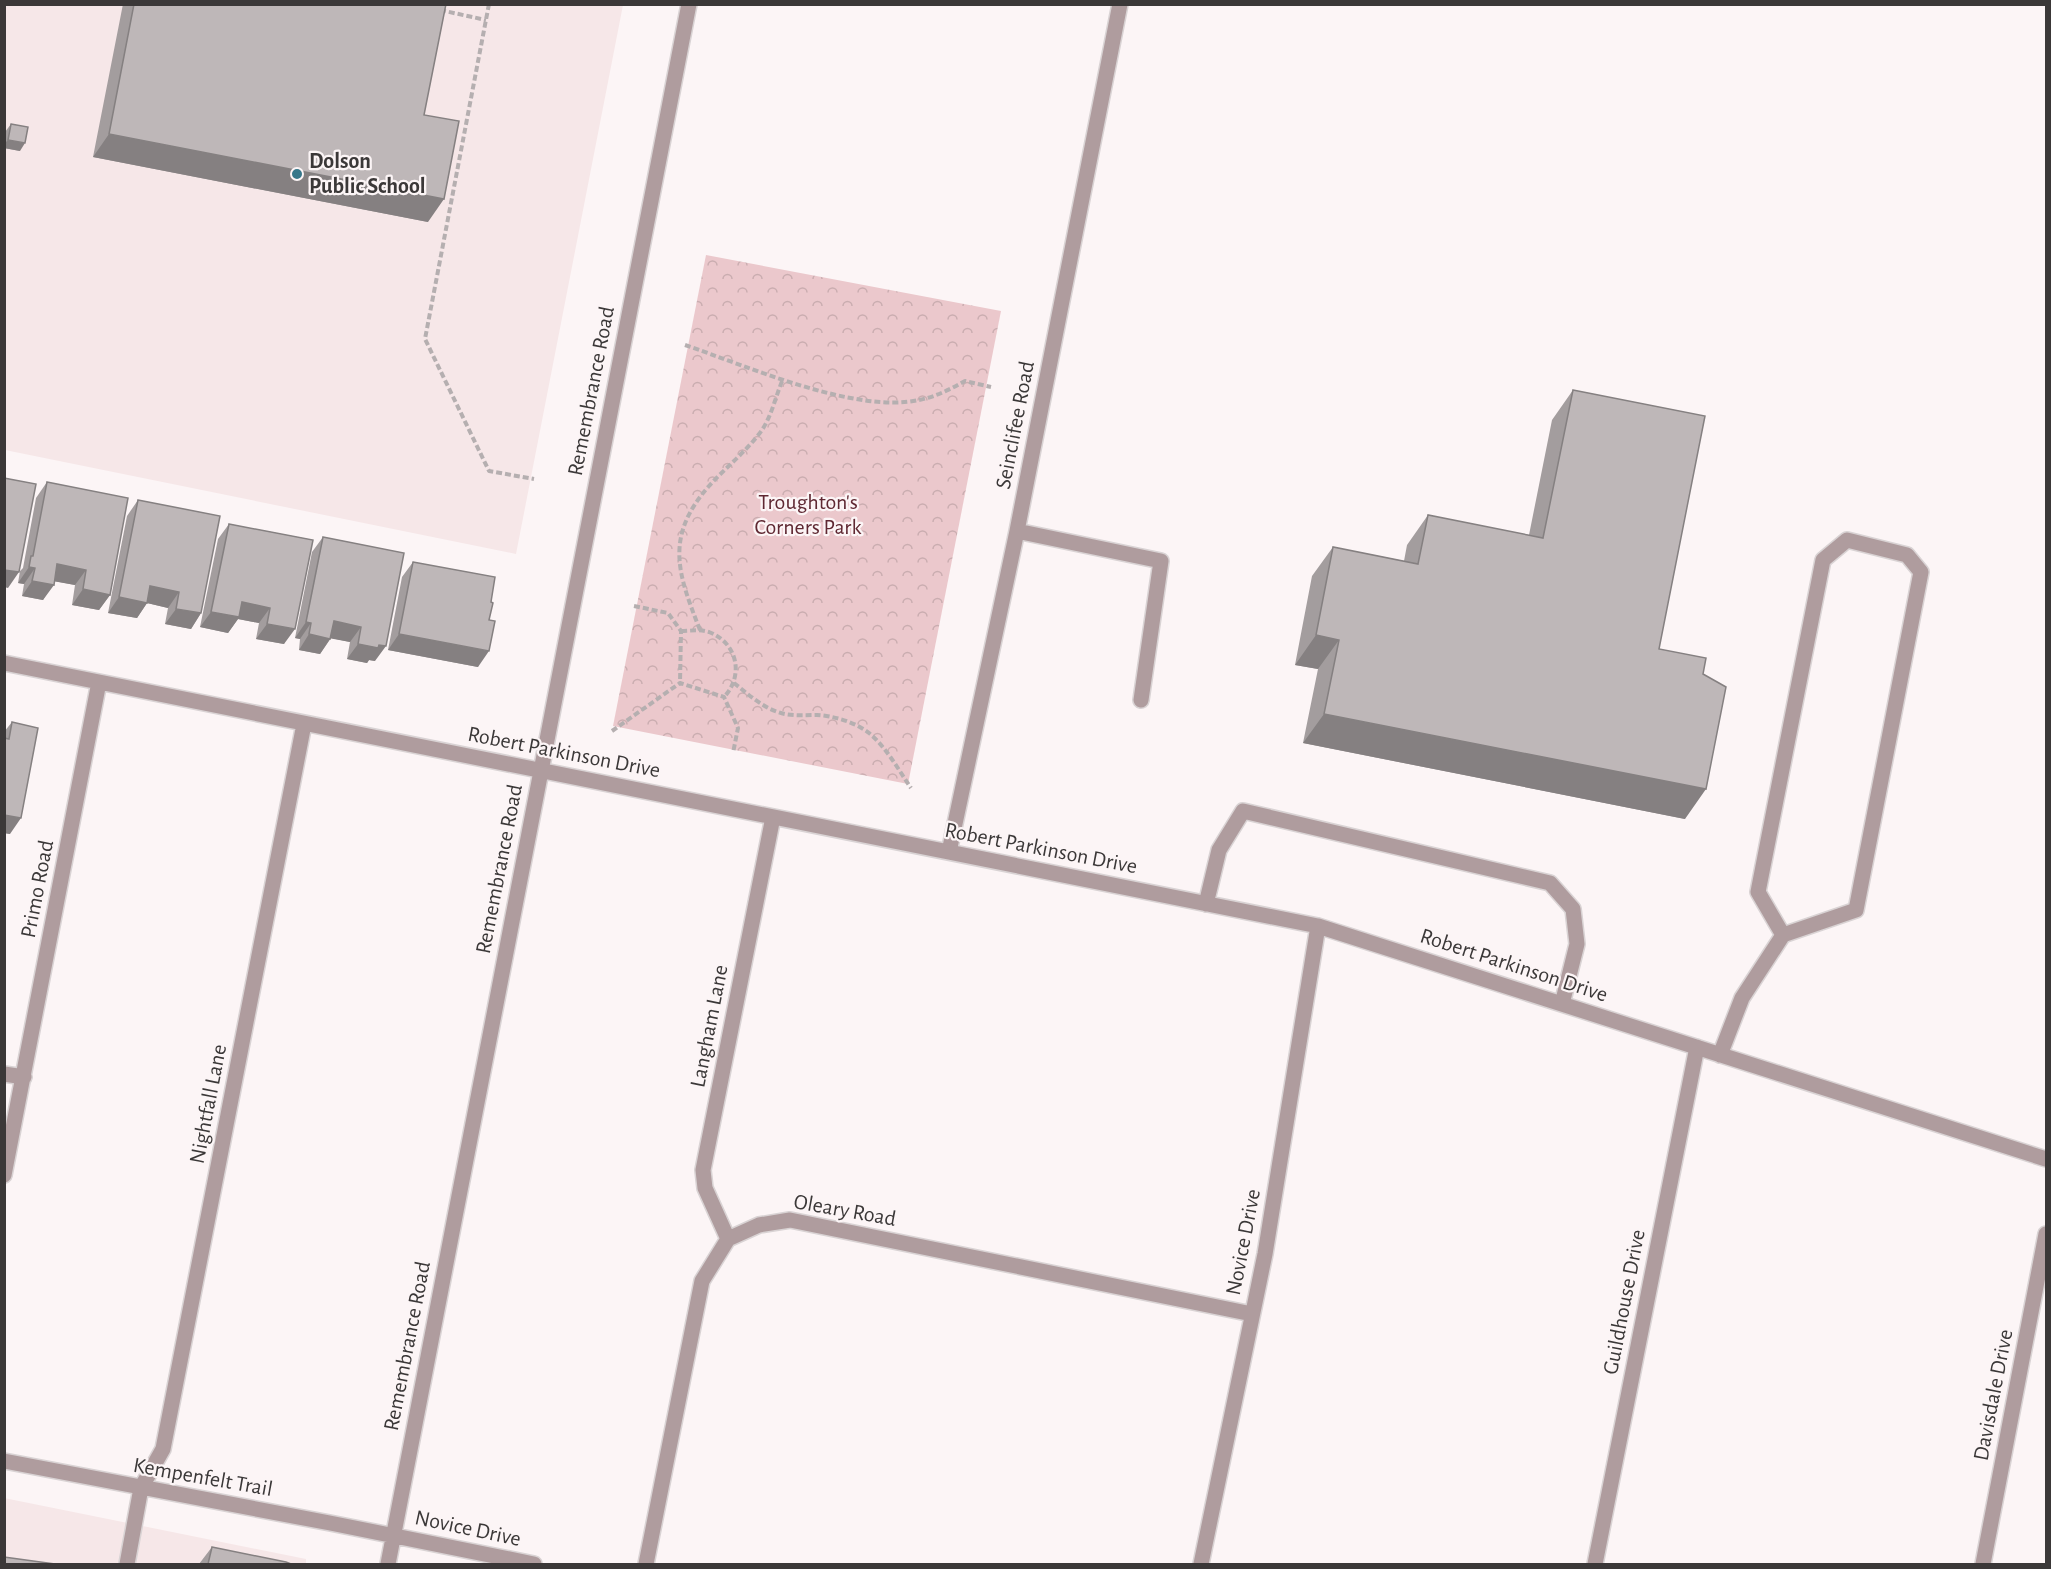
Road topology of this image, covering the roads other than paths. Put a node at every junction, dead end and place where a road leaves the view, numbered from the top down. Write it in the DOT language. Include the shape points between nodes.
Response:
graph roads {
  1 [pos="689,4"];
  2 [pos="1120,4"];
  3 [pos="1017,531"];
  4 [pos="4,663"];
  5 [pos="99,682"];
  6 [pos="1140,700"];
  7 [pos="304,724"];
  8 [pos="541,770"];
  9 [pos="773,817"];
  10 [pos="949,852"];
  11 [pos="1206,904"];
  12 [pos="1318,926"];
  13 [pos="1783,935"];
  14 [pos="1562,1004"];
  15 [pos="1697,1047"];
  16 [pos="1720,1055"];
  17 [pos="4,1074"];
  18 [pos="24,1077"];
  19 [pos="2046,1159"];
  20 [pos="4,1175"];
  21 [pos="2046,1234"];
  22 [pos="728,1239"];
  23 [pos="1252,1314"];
  24 [pos="4,1461"];
  25 [pos="141,1488"];
  26 [pos="394,1536"];
  27 [pos="127,1564"];
  28 [pos="388,1564"];
  29 [pos="534,1564"];
  30 [pos="646,1564"];
  31 [pos="1201,1564"];
  32 [pos="1594,1564"];
  33 [pos="1983,1564"];
  1 -- 8 [label="street, Remembrance Road"];
  2 -- 3 [label="street, Seinclifee Road"];
  3 -- 6 [label="street" via="1161,561"];
  3 -- 10 [label="street, Seinclifee Road"];
  4 -- 5 [label="street, Robert Parkinson Drive"];
  5 -- 7 [label="street, Robert Parkinson Drive"];
  5 -- 18 [label="street, Primo Road"];
  7 -- 8 [label="street, Robert Parkinson Drive"];
  7 -- 25 [label="street, Nightfall Lane" via="164,1449"];
  8 -- 9 [label="street, Robert Parkinson Drive"];
  8 -- 26 [label="street, Remembrance Road"];
  9 -- 10 [label="street, Robert Parkinson Drive"];
  9 -- 22 [label="street, Langham Lane" via="703,1170 705,1188"];
  10 -- 11 [label="street, Robert Parkinson Drive"];
  11 -- 12 [label="street, Robert Parkinson Drive"];
  11 -- 14 [label="street" via="1219,850 1243,811 1550,883 1573,909 1576,944"];
  12 -- 14 [label="street, Robert Parkinson Drive"];
  12 -- 23 [label="street, Novice Drive"];
  13 -- 13 [label="street" via="1856,910 1921,572 1907,555 1847,540 1823,560 1758,891"];
  13 -- 16 [label="street" via="1742,998"];
  14 -- 15 [label="street, Robert Parkinson Drive"];
  15 -- 16 [label="street, Robert Parkinson Drive"];
  15 -- 32 [label="street, Guildhouse Drive"];
  16 -- 19 [label="street, Robert Parkinson Drive"];
  17 -- 18 [label="street"];
  18 -- 20 [label="street, Primo Road"];
  21 -- 33 [label="street, Davisdale Drive"];
  22 -- 23 [label="street, Oleary Road" via="759,1225 790,1220"];
  22 -- 30 [label="street" via="702,1281"];
  23 -- 31 [label="street, Novice Drive"];
  24 -- 25 [label="street, Kempenfelt Trail"];
  25 -- 26 [label="street, Kempenfelt Trail"];
  25 -- 27 [label="street"];
  26 -- 28 [label="street, Remembrance Road"];
  26 -- 29 [label="street, Novice Drive"];
}
